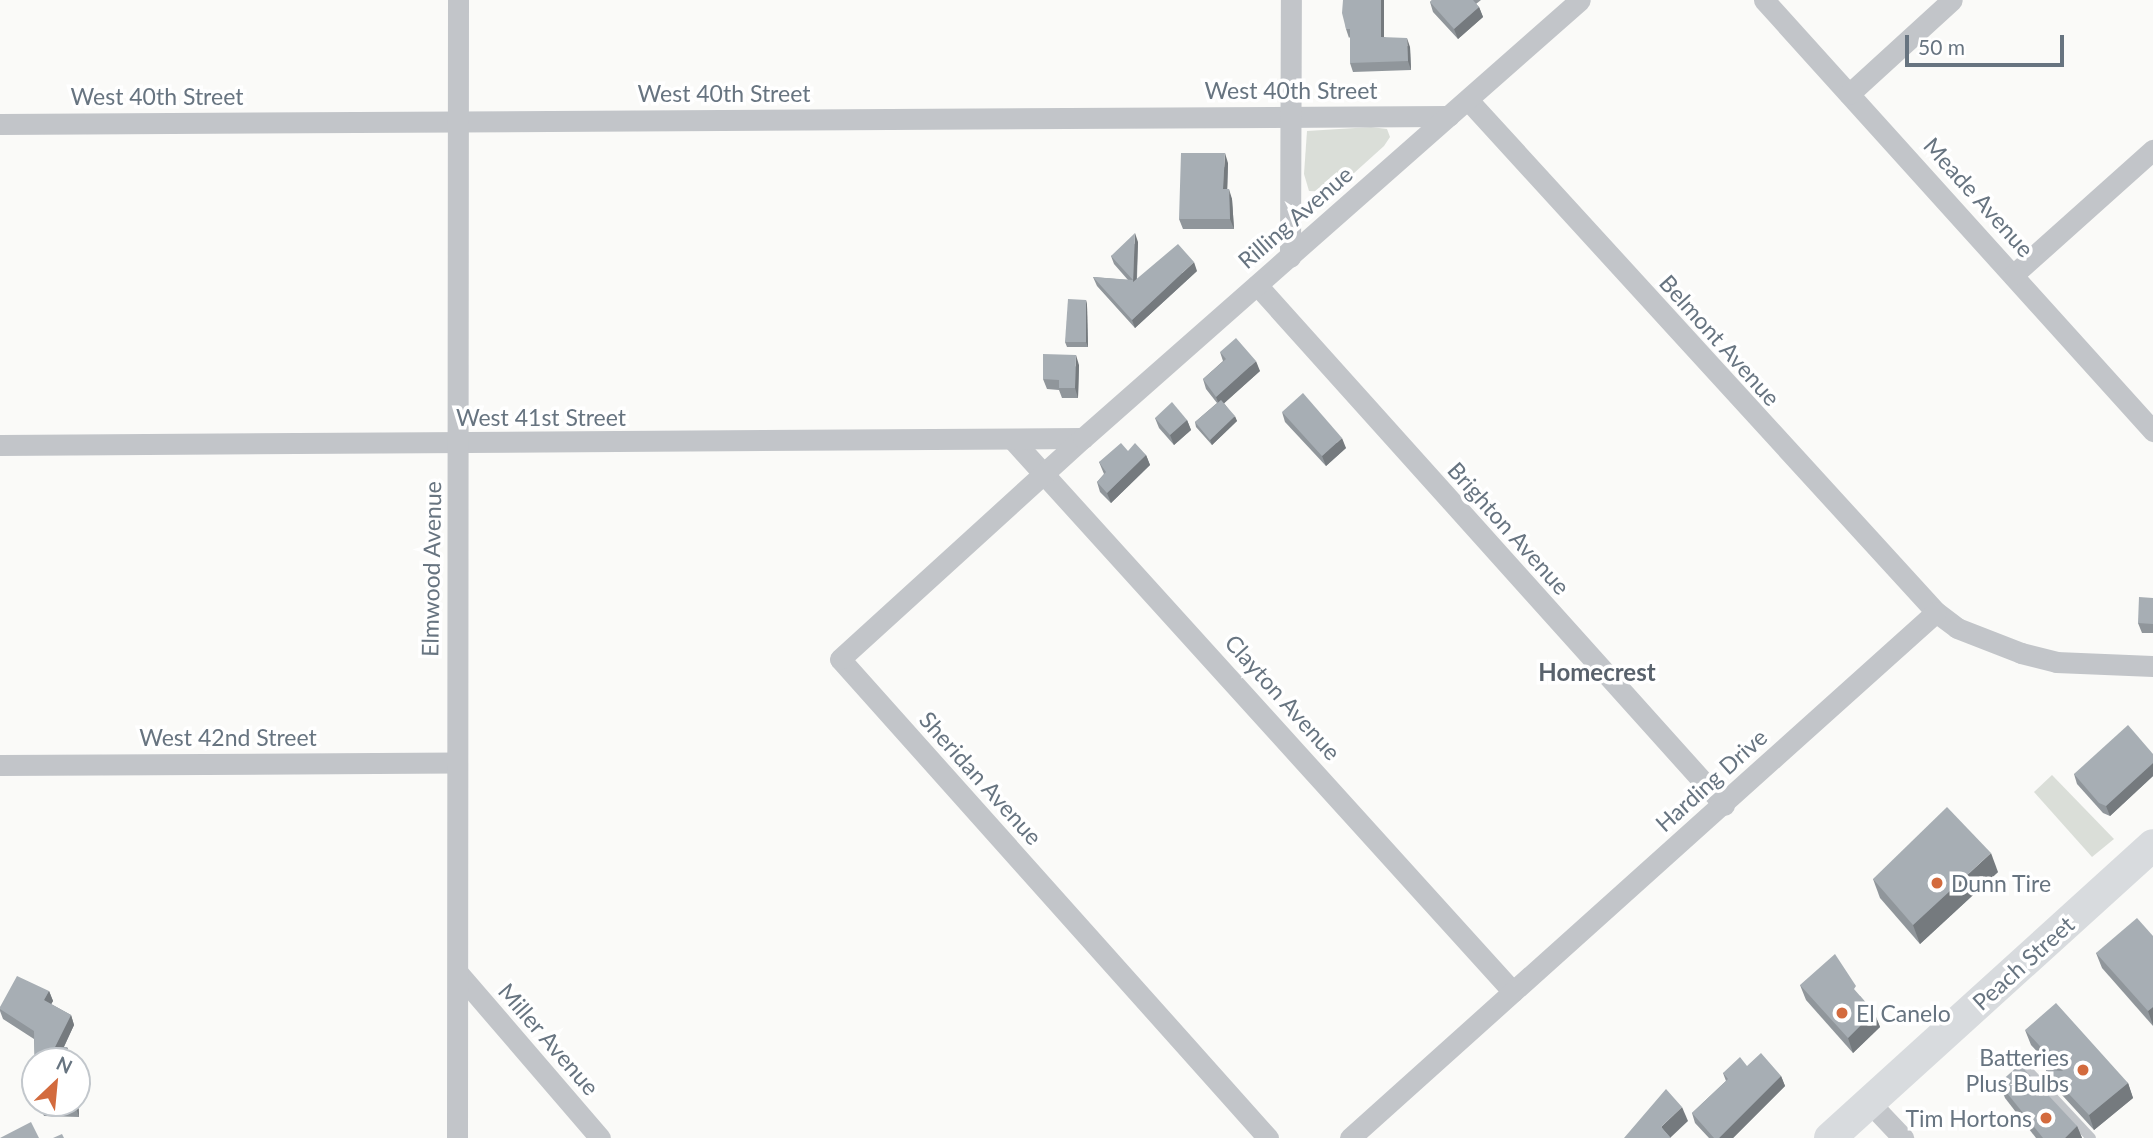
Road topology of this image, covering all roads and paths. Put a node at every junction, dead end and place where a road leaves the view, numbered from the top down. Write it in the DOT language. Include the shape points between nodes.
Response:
graph roads {
  1 [pos="458,0"];
  2 [pos="1291,0"];
  3 [pos="1580,0"];
  4 [pos="1765,0"];
  5 [pos="1952,0"];
  6 [pos="1849,94"];
  7 [pos="1468,100"];
  8 [pos="1449,116"];
  9 [pos="1290,117"];
  10 [pos="458,120"];
  11 [pos="0,124"];
  12 [pos="2153,150"];
  13 [pos="1290,257"];
  14 [pos="2013,275"];
  15 [pos="1257,285"];
  16 [pos="2153,431"];
  17 [pos="1083,438"];
  18 [pos="1012,439"];
  19 [pos="459,444"];
  20 [pos="0,445"];
  21 [pos="1044,473"];
  22 [pos="1936,612"];
  23 [pos="2153,666"];
  24 [pos="457,762"];
  25 [pos="0,765"];
  26 [pos="1724,805"];
  27 [pos="2153,845"];
  28 [pos="459,974"];
  29 [pos="1513,992"];
  30 [pos="2021,1064"];
  31 [pos="1870,1102"];
  32 [pos="457,1138"];
  33 [pos="600,1138"];
  34 [pos="1268,1138"];
  35 [pos="1350,1138"];
  36 [pos="1830,1138"];
  37 [pos="1903,1138"];
  38 [pos="2091,1138"];
  1 -- 10 [label="street, Elmwood Avenue"];
  2 -- 9 [label="street"];
  3 -- 7 [label="street, Rilling Avenue"];
  4 -- 6 [label="street, Meade Avenue"];
  5 -- 6 [label="street"];
  6 -- 14 [label="street, Meade Avenue"];
  7 -- 8 [label="street, Rilling Avenue"];
  7 -- 22 [label="street, Belmont Avenue"];
  8 -- 9 [label="street, West 40th Street"];
  8 -- 13 [label="street, Rilling Avenue"];
  9 -- 10 [label="street, West 40th Street"];
  9 -- 13 [label="street"];
  10 -- 11 [label="street, West 40th Street"];
  10 -- 19 [label="street, Elmwood Avenue"];
  12 -- 14 [label="street"];
  13 -- 15 [label="street, Rilling Avenue"];
  14 -- 16 [label="street, Meade Avenue"];
  15 -- 17 [label="street, Rilling Avenue"];
  15 -- 26 [label="street, Brighton Avenue"];
  17 -- 18 [label="street, West 41st Street"];
  17 -- 21 [label="street, Rilling Avenue"];
  18 -- 19 [label="street, West 41st Street"];
  18 -- 21 [label="street, Clayton Avenue"];
  19 -- 20 [label="street, West 41st Street"];
  19 -- 24 [label="street, Elmwood Avenue"];
  21 -- 29 [label="street, Clayton Avenue"];
  21 -- 34 [label="street, Sheridan Avenue" via="840,659"];
  22 -- 23 [label="street" via="1957,628 2056,662"];
  22 -- 26 [label="street, Harding Drive"];
  24 -- 25 [label="street, West 42nd Street"];
  24 -- 28 [label="street, Elmwood Avenue"];
  26 -- 29 [label="street, Harding Drive"];
  27 -- 31 [label="main road, Peach Street"];
  28 -- 32 [label="street, Elmwood Avenue"];
  28 -- 33 [label="street, Miller Avenue"];
  29 -- 35 [label="street, Harding Drive"];
  30 -- 38 [label="lane"];
  31 -- 36 [label="main road, Peach Street"];
  31 -- 37 [label="street"];
}
